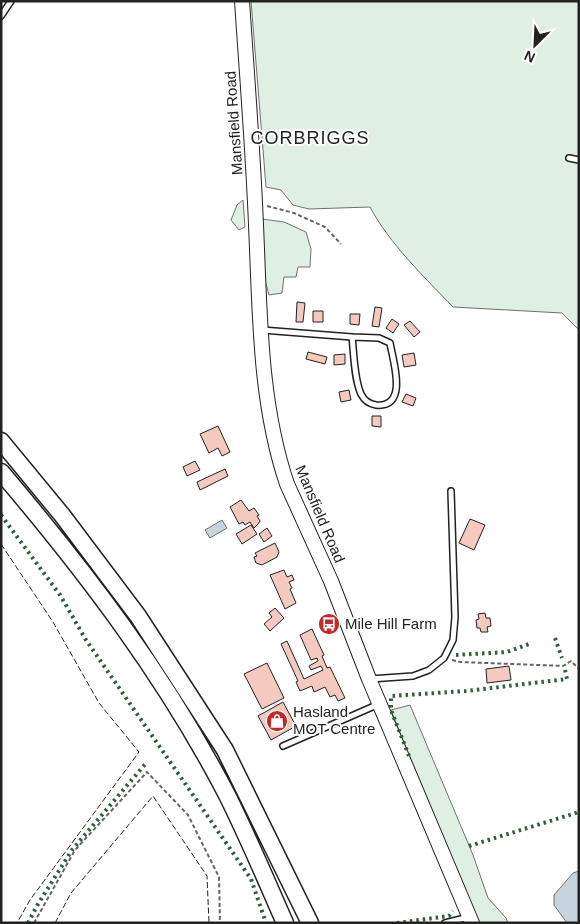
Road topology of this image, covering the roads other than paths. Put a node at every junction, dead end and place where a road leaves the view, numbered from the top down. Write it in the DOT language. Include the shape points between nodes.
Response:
graph roads {
  1 [pos="11,1"];
  2 [pos="242,1"];
  3 [pos="1,16"];
  4 [pos="569,158"];
  5 [pos="579,160"];
  6 [pos="261,330"];
  7 [pos="352,337"];
  8 [pos="1,441"];
  9 [pos="1,472"];
  10 [pos="451,491"];
  11 [pos="369,679"];
  12 [pos="380,704"];
  13 [pos="284,746"];
  14 [pos="470,920"];
  15 [pos="285,923"];
  16 [pos="310,923"];
  17 [pos="445,923"];
  1 -- 3 [label="lane"];
  2 -- 6 [label="main road, Mansfield Road"];
  4 -- 5 [label="lane"];
  6 -- 7 [label="lane"];
  6 -- 11 [label="main road, Mansfield Road" via="270,418 282,470 331,581"];
  7 -- 7 [label="lane" via="358,384 364,400 381,405 391,402 398,383 390,342 379,338"];
  8 -- 16 [label="highway" via="138,616 225,750"];
  9 -- 15 [label="highway" via="59,540 125,628 184,720 227,795"];
  10 -- 11 [label="lane" via="453,640 444,658 429,670 413,676"];
  11 -- 12 [label="main road, Mansfield Road"];
  12 -- 13 [label="lane"];
  12 -- 14 [label="main road, Mansfield Road"];
  14 -- 17 [label="lane"];
}
